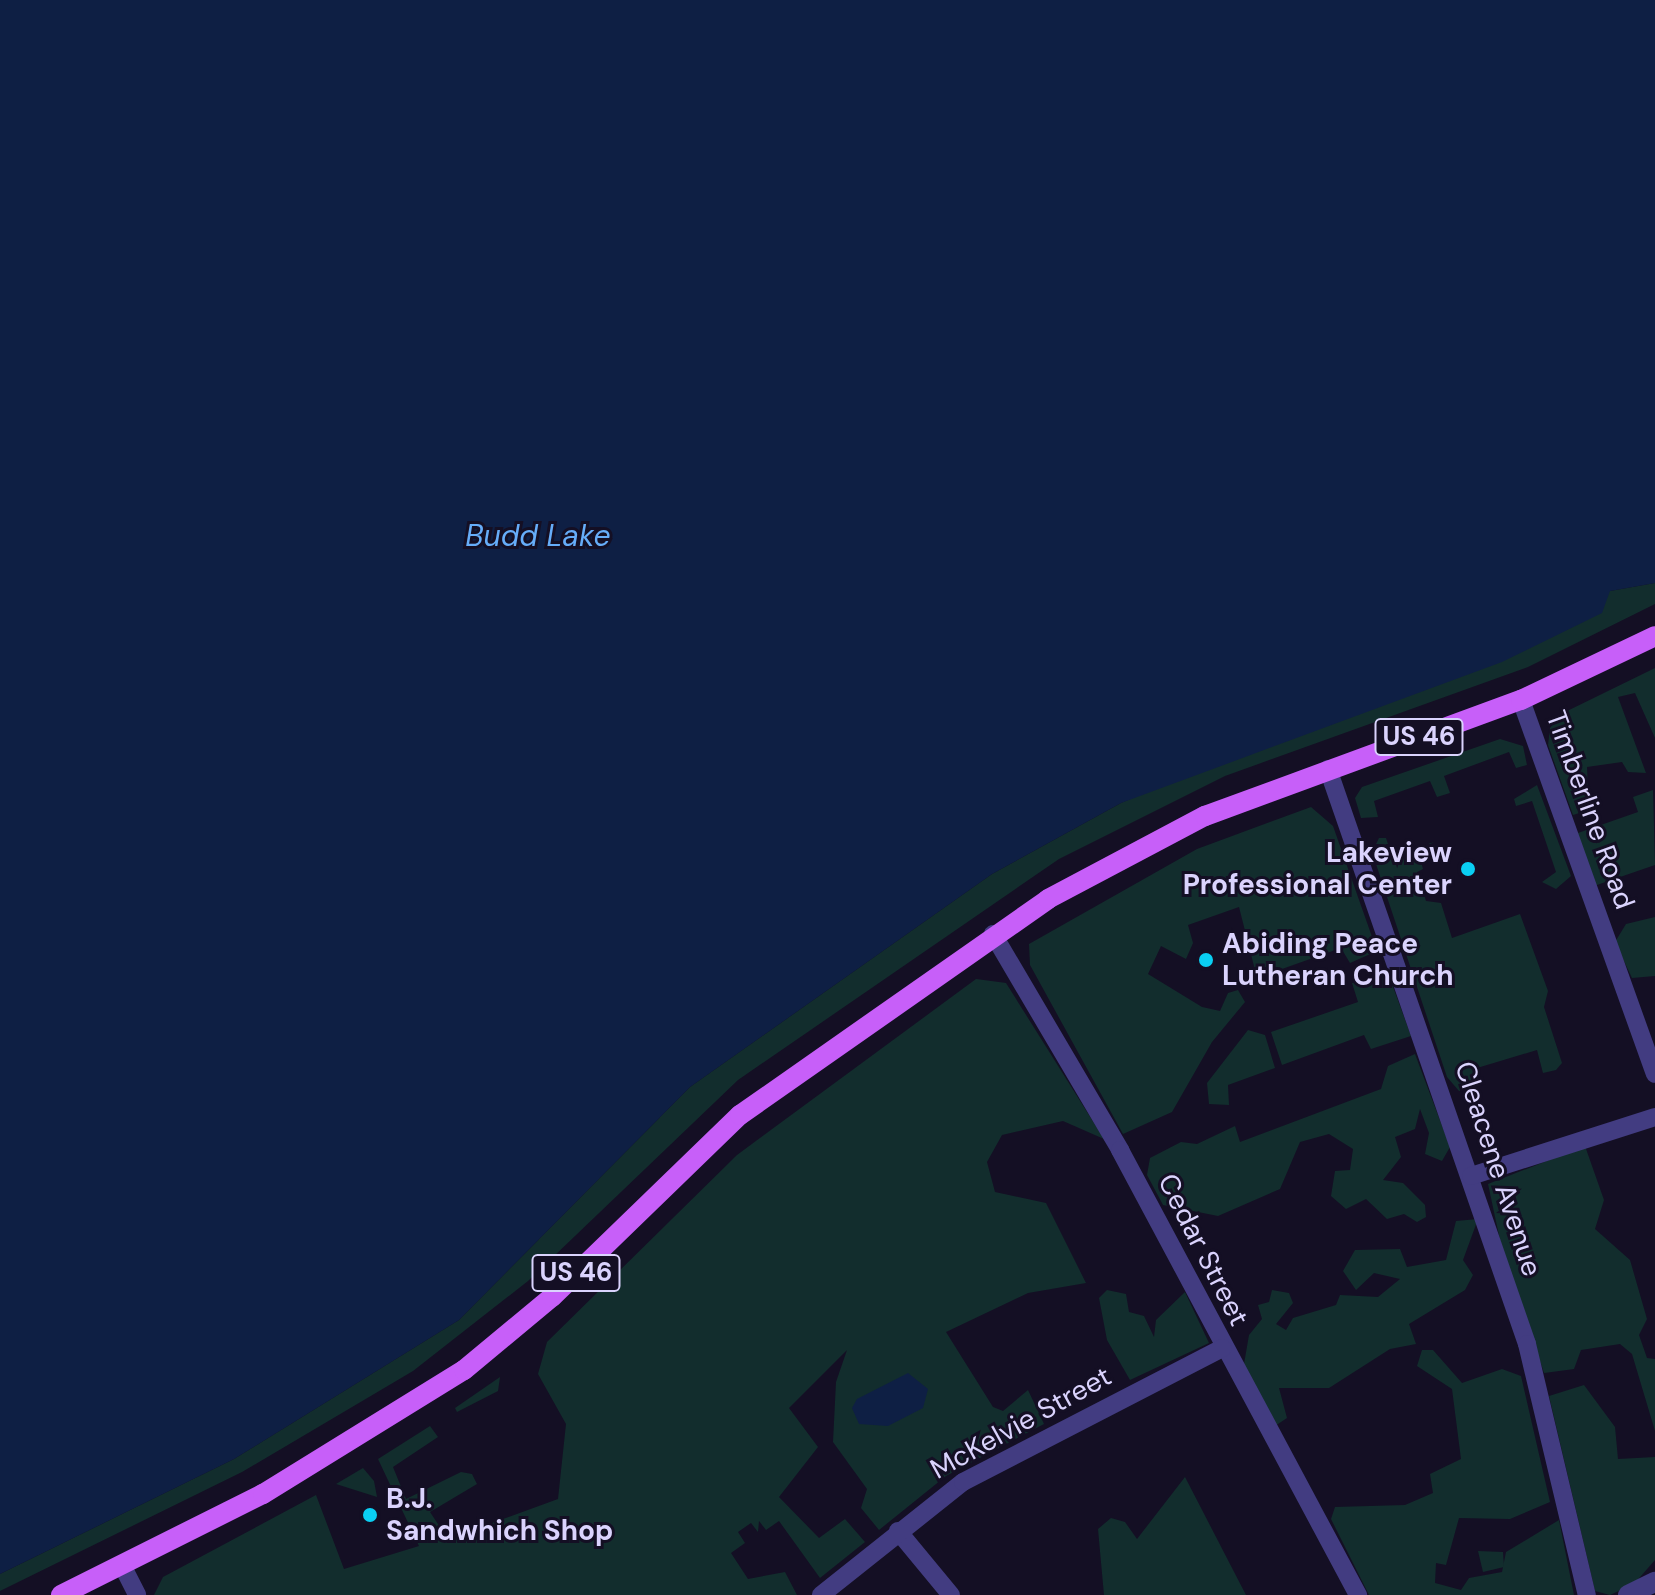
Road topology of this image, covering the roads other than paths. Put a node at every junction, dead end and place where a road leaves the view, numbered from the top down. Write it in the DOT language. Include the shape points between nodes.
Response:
graph roads {
  1 [pos="1655,636"];
  2 [pos="1521,700"];
  3 [pos="1328,769"];
  4 [pos="993,934"];
  5 [pos="1655,1074"];
  6 [pos="1655,1117"];
  7 [pos="1471,1176"];
  8 [pos="1223,1348"];
  9 [pos="898,1531"];
  10 [pos="123,1567"];
  11 [pos="1655,1582"];
  12 [pos="61,1595"];
  13 [pos="137,1595"];
  14 [pos="821,1595"];
  15 [pos="951,1595"];
  16 [pos="1358,1595"];
  17 [pos="1587,1595"];
  18 [pos="1628,1595"];
  1 -- 2 [label="main road, US 46"];
  2 -- 3 [label="main road, US 46"];
  2 -- 5 [label="street, Timberline Road"];
  3 -- 4 [label="main road, US 46" via="1154,840"];
  3 -- 7 [label="street, Cleacene Avenue"];
  4 -- 8 [label="street, Cedar Street" via="1120,1150"];
  4 -- 10 [label="main road, US 46" via="740,1115 552,1297 464,1370 314,1465"];
  6 -- 7 [label="street"];
  7 -- 17 [label="street, Cleacene Avenue" via="1527,1344"];
  8 -- 9 [label="street, McKelvie Street" via="963,1482"];
  8 -- 16 [label="street, Cedar Street"];
  9 -- 14 [label="street, McKelvie Street"];
  9 -- 15 [label="street"];
  10 -- 12 [label="main road, US 46"];
  10 -- 13 [label="street"];
  11 -- 18 [label="street"];
}
